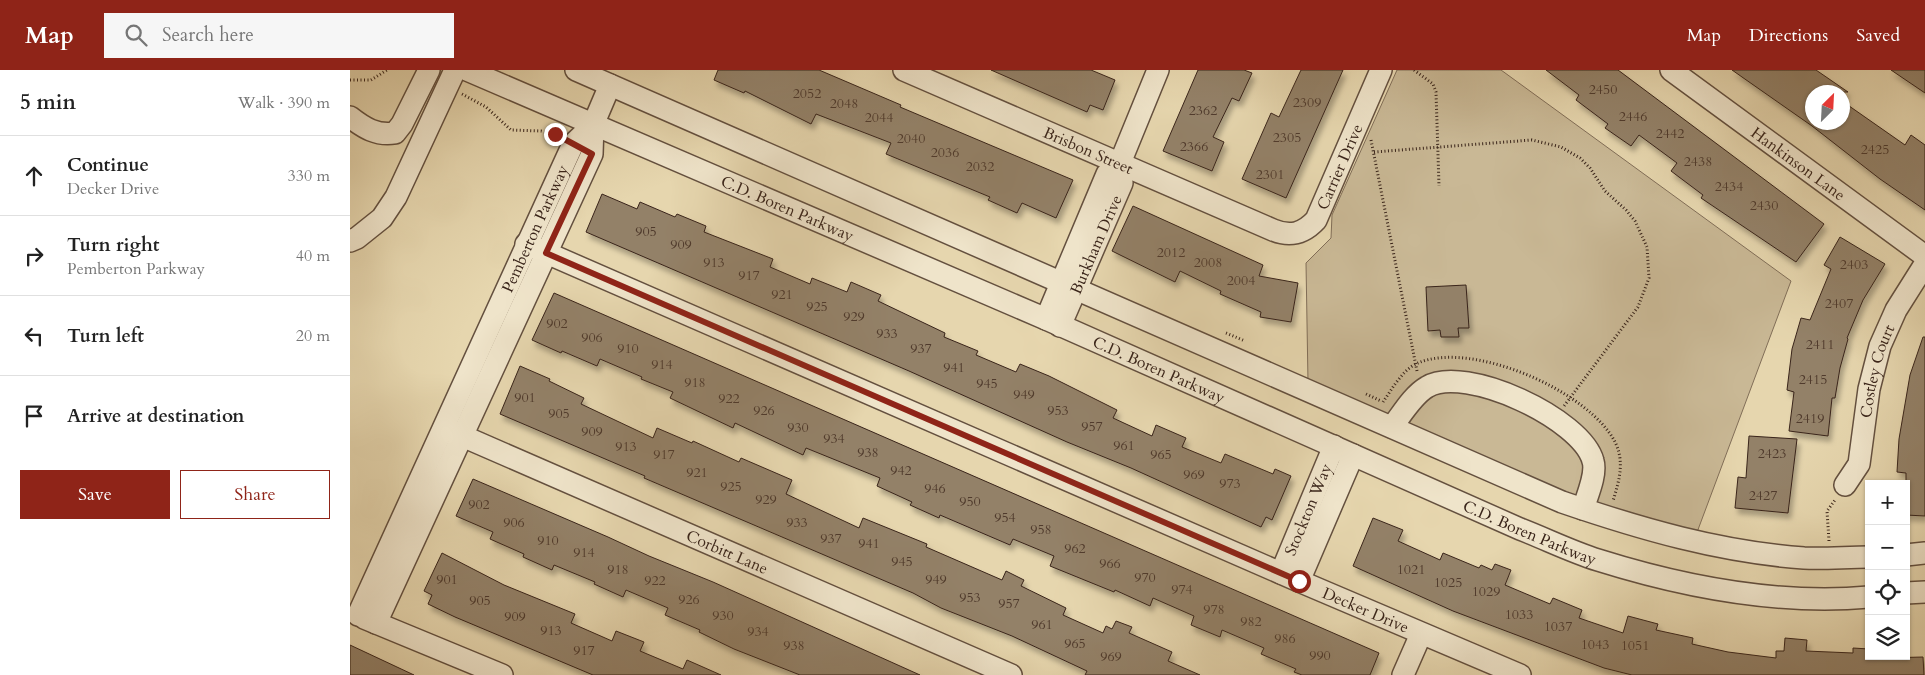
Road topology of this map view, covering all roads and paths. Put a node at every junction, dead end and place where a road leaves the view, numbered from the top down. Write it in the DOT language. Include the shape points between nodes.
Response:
graph roads {
  1 [pos="386,70"];
  2 [pos="429,70"];
  3 [pos="467,70"];
  4 [pos="576,70"];
  5 [pos="904,70"];
  6 [pos="1158,70"];
  7 [pos="1381,70"];
  8 [pos="1414,70"];
  9 [pos="1671,70"];
  10 [pos="451,78"];
  11 [pos="350,80"];
  12 [pos="610,85"];
  13 [pos="350,117"];
  14 [pos="593,125"];
  15 [pos="1356,128"];
  16 [pos="395,133"];
  17 [pos="574,144"];
  18 [pos="1438,147"];
  19 [pos="1374,152"];
  20 [pos="417,153"];
  21 [pos="1120,163"];
  22 [pos="1439,186"];
  23 [pos="1273,230"];
  24 [pos="350,241"];
  25 [pos="526,244"];
  26 [pos="546,253"];
  27 [pos="1925,256"];
  28 [pos="1925,264"];
  29 [pos="1069,285"];
  30 [pos="1053,322"];
  31 [pos="1220,332"];
  32 [pos="1252,346"];
  33 [pos="1358,392"];
  34 [pos="1421,392"];
  35 [pos="1554,418"];
  36 [pos="1397,421"];
  37 [pos="453,432"];
  38 [pos="1334,446"];
  39 [pos="1353,455"];
  40 [pos="1845,485"];
  41 [pos="1583,509"];
  42 [pos="1829,544"];
  43 [pos="1925,553"];
  44 [pos="1910,555"];
  45 [pos="1865,556"];
  46 [pos="1290,577"];
  47 [pos="1925,592"];
  48 [pos="1910,594"];
  49 [pos="1865,597"];
  50 [pos="361,616"];
  51 [pos="1421,634"];
  52 [pos="497,674"];
  53 [pos="1011,675"];
  54 [pos="1404,675"];
  55 [pos="1520,675"];
  1 -- 11 [label="path" via="371,80"];
  2 -- 16 [label="street"];
  3 -- 14 [label="street, C.D. Boren Parkway"];
  4 -- 12 [label="street"];
  5 -- 21 [label="street, Brisbon Street"];
  6 -- 21 [label="street, Burkham Drive"];
  7 -- 15 [label="street, Carrier Drive"];
  8 -- 18 [label="path" via="1433,84 1436,92"];
  9 -- 27 [label="street, Hankinson Lane"];
  10 -- 17 [label="path" via="511,130 555,134"];
  10 -- 20 [label="street"];
  12 -- 14 [label="street"];
  12 -- 29 [label="street"];
  13 -- 16 [label="street" via="374,132"];
  14 -- 17 [label="street, Pemberton Parkway"];
  14 -- 26 [label="street, Pemberton Parkway" via="592,154"];
  14 -- 30 [label="street, C.D. Boren Parkway"];
  15 -- 19 [label="path" via="1371,136"];
  15 -- 23 [label="street, Carrier Drive" via="1316,220 1301,232 1282,234"];
  16 -- 20 [label="street"];
  17 -- 25 [label="street, Pemberton Parkway"];
  18 -- 19 [label="path"];
  18 -- 22 [label="path"];
  18 -- 35 [label="path" via="1532,140 1561,147 1590,168 1605,191 1626,210 1643,235 1649,278 1638,306"];
  19 -- 34 [label="path"];
  20 -- 24 [label="street" via="382,218"];
  21 -- 23 [label="street, Brisbon Street"];
  21 -- 29 [label="street, Burkham Drive" via="1108,174"];
  25 -- 26 [label="street, Decker Drive"];
  25 -- 37 [label="street, Pemberton Parkway"];
  26 -- 37 [label="street, Pemberton Parkway"];
  26 -- 46 [label="street, Decker Drive"];
  28 -- 40 [label="street, Costley Court" via="1896,310 1880,346 1869,389 1860,464"];
  29 -- 30 [label="street, Burkham Drive"];
  29 -- 36 [label="street"];
  30 -- 38 [label="street, C.D. Boren Parkway"];
  31 -- 32 [label="path" via="1238,337"];
  33 -- 36 [label="path" via="1376,397"];
  34 -- 35 [label="street" via="1437,383 1476,385 1527,401"];
  34 -- 36 [label="street"];
  35 -- 41 [label="street" via="1583,443 1594,462"];
  36 -- 41 [label="street"];
  37 -- 50 [label="street, Pemberton Parkway"];
  37 -- 53 [label="street, Corbitt Lane"];
  38 -- 39 [label="street, C.D. Boren Parkway"];
  38 -- 46 [label="street, Stockton Way"];
  39 -- 46 [label="street, Stockton Way"];
  39 -- 49 [label="street, C.D. Boren Parkway" via="1596,559 1657,577 1784,598"];
  40 -- 42 [label="path" via="1827,511"];
  41 -- 42 [label="street" via="1640,528 1730,549 1805,558"];
  42 -- 45 [label="street"];
  43 -- 44 [label="street"];
  46 -- 51 [label="street, Decker Drive"];
  47 -- 48 [label="street"];
  50 -- 52 [label="street"];
  51 -- 54 [label="street"];
  51 -- 55 [label="street, Decker Drive"];
}
